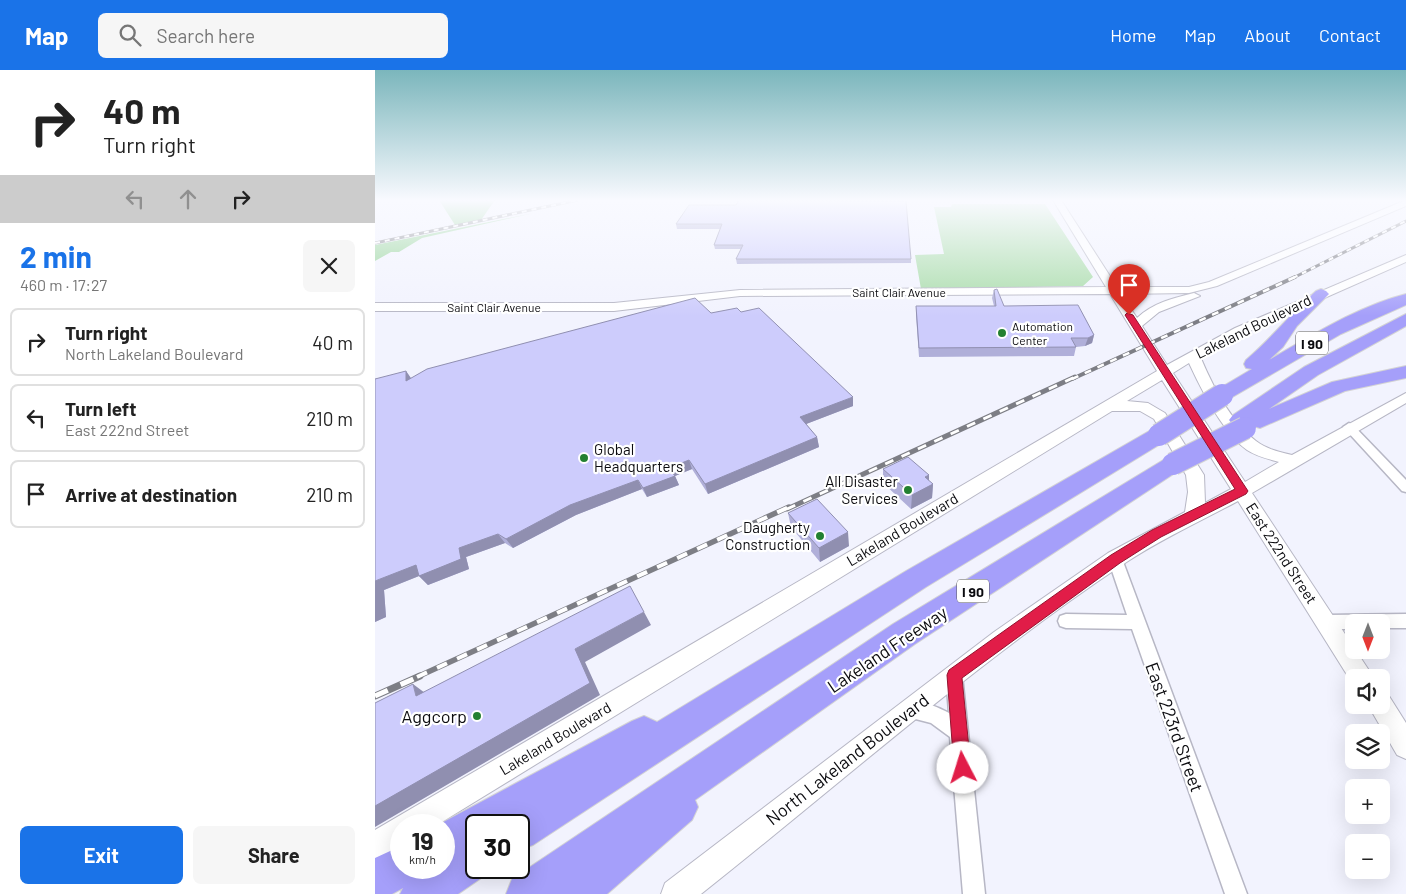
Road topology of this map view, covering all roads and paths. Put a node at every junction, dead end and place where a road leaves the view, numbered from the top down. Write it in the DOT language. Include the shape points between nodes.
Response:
graph roads {
  1 [pos="1082,238"];
  2 [pos="1321,238"];
  3 [pos="1406,258"];
  4 [pos="1234,275"];
  5 [pos="1115,291"];
  6 [pos="1321,294"];
  7 [pos="1406,298"];
  8 [pos="375,307"];
  9 [pos="1406,319"];
  10 [pos="1136,326"];
  11 [pos="1193,355"];
  12 [pos="1164,371"];
  13 [pos="1406,372"];
  14 [pos="1222,395"];
  15 [pos="1406,397"];
  16 [pos="1107,406"];
  17 [pos="1242,424"];
  18 [pos="1349,427"];
  19 [pos="1295,461"];
  20 [pos="1406,488"];
  21 [pos="1242,491"];
  22 [pos="1193,514"];
  23 [pos="1115,559"];
  24 [pos="1066,622"];
  25 [pos="1137,622"];
  26 [pos="1327,622"];
  27 [pos="1406,622"];
  28 [pos="772,667"];
  29 [pos="1356,669"];
  30 [pos="954,675"];
  31 [pos="910,710"];
  32 [pos="1386,714"];
  33 [pos="777,724"];
  34 [pos="959,732"];
  35 [pos="1406,746"];
  36 [pos="429,814"];
  37 [pos="530,823"];
  38 [pos="455,837"];
  39 [pos="390,838"];
  40 [pos="375,847"];
  41 [pos="465,865"];
  42 [pos="390,872"];
  43 [pos="375,881"];
  44 [pos="703,884"];
  45 [pos="421,894"];
  46 [pos="527,894"];
  47 [pos="575,894"];
  48 [pos="676,894"];
  49 [pos="974,894"];
  50 [pos="1236,894"];
  1 -- 5 [label="street, East 222nd Street"];
  2 -- 4 [label="street, Saint Clair Avenue"];
  3 -- 6 [label="street, Lakeland Boulevard"];
  4 -- 5 [label="street, Saint Clair Avenue" via="1189,290"];
  4 -- 10 [label="street" via="1232,282 1154,310 1141,318"];
  5 -- 8 [label="street, Saint Clair Avenue" via="740,293 614,306"];
  5 -- 10 [label="street, East 222nd Street"];
  6 -- 11 [label="street, Lakeland Boulevard"];
  6 -- 14 [label="highway" via="1291,323 1277,344 1235,379"];
  7 -- 14 [label="highway, I 90" via="1331,332"];
  9 -- 17 [label="highway, I 90" via="1311,370"];
  10 -- 12 [label="street, East 222nd Street"];
  11 -- 12 [label="street, Lakeland Boulevard"];
  11 -- 19 [label="street" via="1206,384 1248,443 1261,451"];
  12 -- 16 [label="street, Lakeland Boulevard"];
  12 -- 21 [label="street, East 222nd Street"];
  13 -- 17 [label="highway" via="1339,386"];
  14 -- 28 [label="highway, I 90, bridge" via="1159,435 1018,515"];
  15 -- 18 [label="street, North Lakeland Boulevard"];
  16 -- 22 [label="street" via="1136,404 1160,416 1195,475 1197,492"];
  16 -- 36 [label="street, Lakeland Boulevard"];
  17 -- 33 [label="highway, Lakeland Freeway / I 90, bridge" via="904,634"];
  18 -- 19 [label="street, North Lakeland Boulevard"];
  18 -- 20 [label="street"];
  19 -- 21 [label="street, North Lakeland Boulevard"];
  21 -- 22 [label="street, North Lakeland Boulevard"];
  21 -- 26 [label="street, East 222nd Street"];
  22 -- 23 [label="street, North Lakeland Boulevard"];
  23 -- 25 [label="street, East 223rd Street"];
  23 -- 30 [label="street, North Lakeland Boulevard"];
  24 -- 25 [label="street"];
  25 -- 50 [label="street, East 223rd Street"];
  26 -- 27 [label="street"];
  26 -- 29 [label="street, East 222nd Street"];
  28 -- 37 [label="highway, I 90"];
  28 -- 38 [label="highway" via="666,720"];
  30 -- 31 [label="street, North Lakeland Boulevard"];
  30 -- 34 [label="street"];
  31 -- 34 [label="street" via="927,711 942,717"];
  31 -- 44 [label="street, North Lakeland Boulevard"];
  32 -- 35 [label="street"];
  33 -- 46 [label="highway, Lakeland Freeway / I 90"];
  33 -- 47 [label="highway"];
  34 -- 49 [label="street"];
  39 -- 40 [label="street"];
  41 -- 45 [label="highway"];
  42 -- 43 [label="highway"];
  44 -- 48 [label="street, North Lakeland Boulevard"];
}
